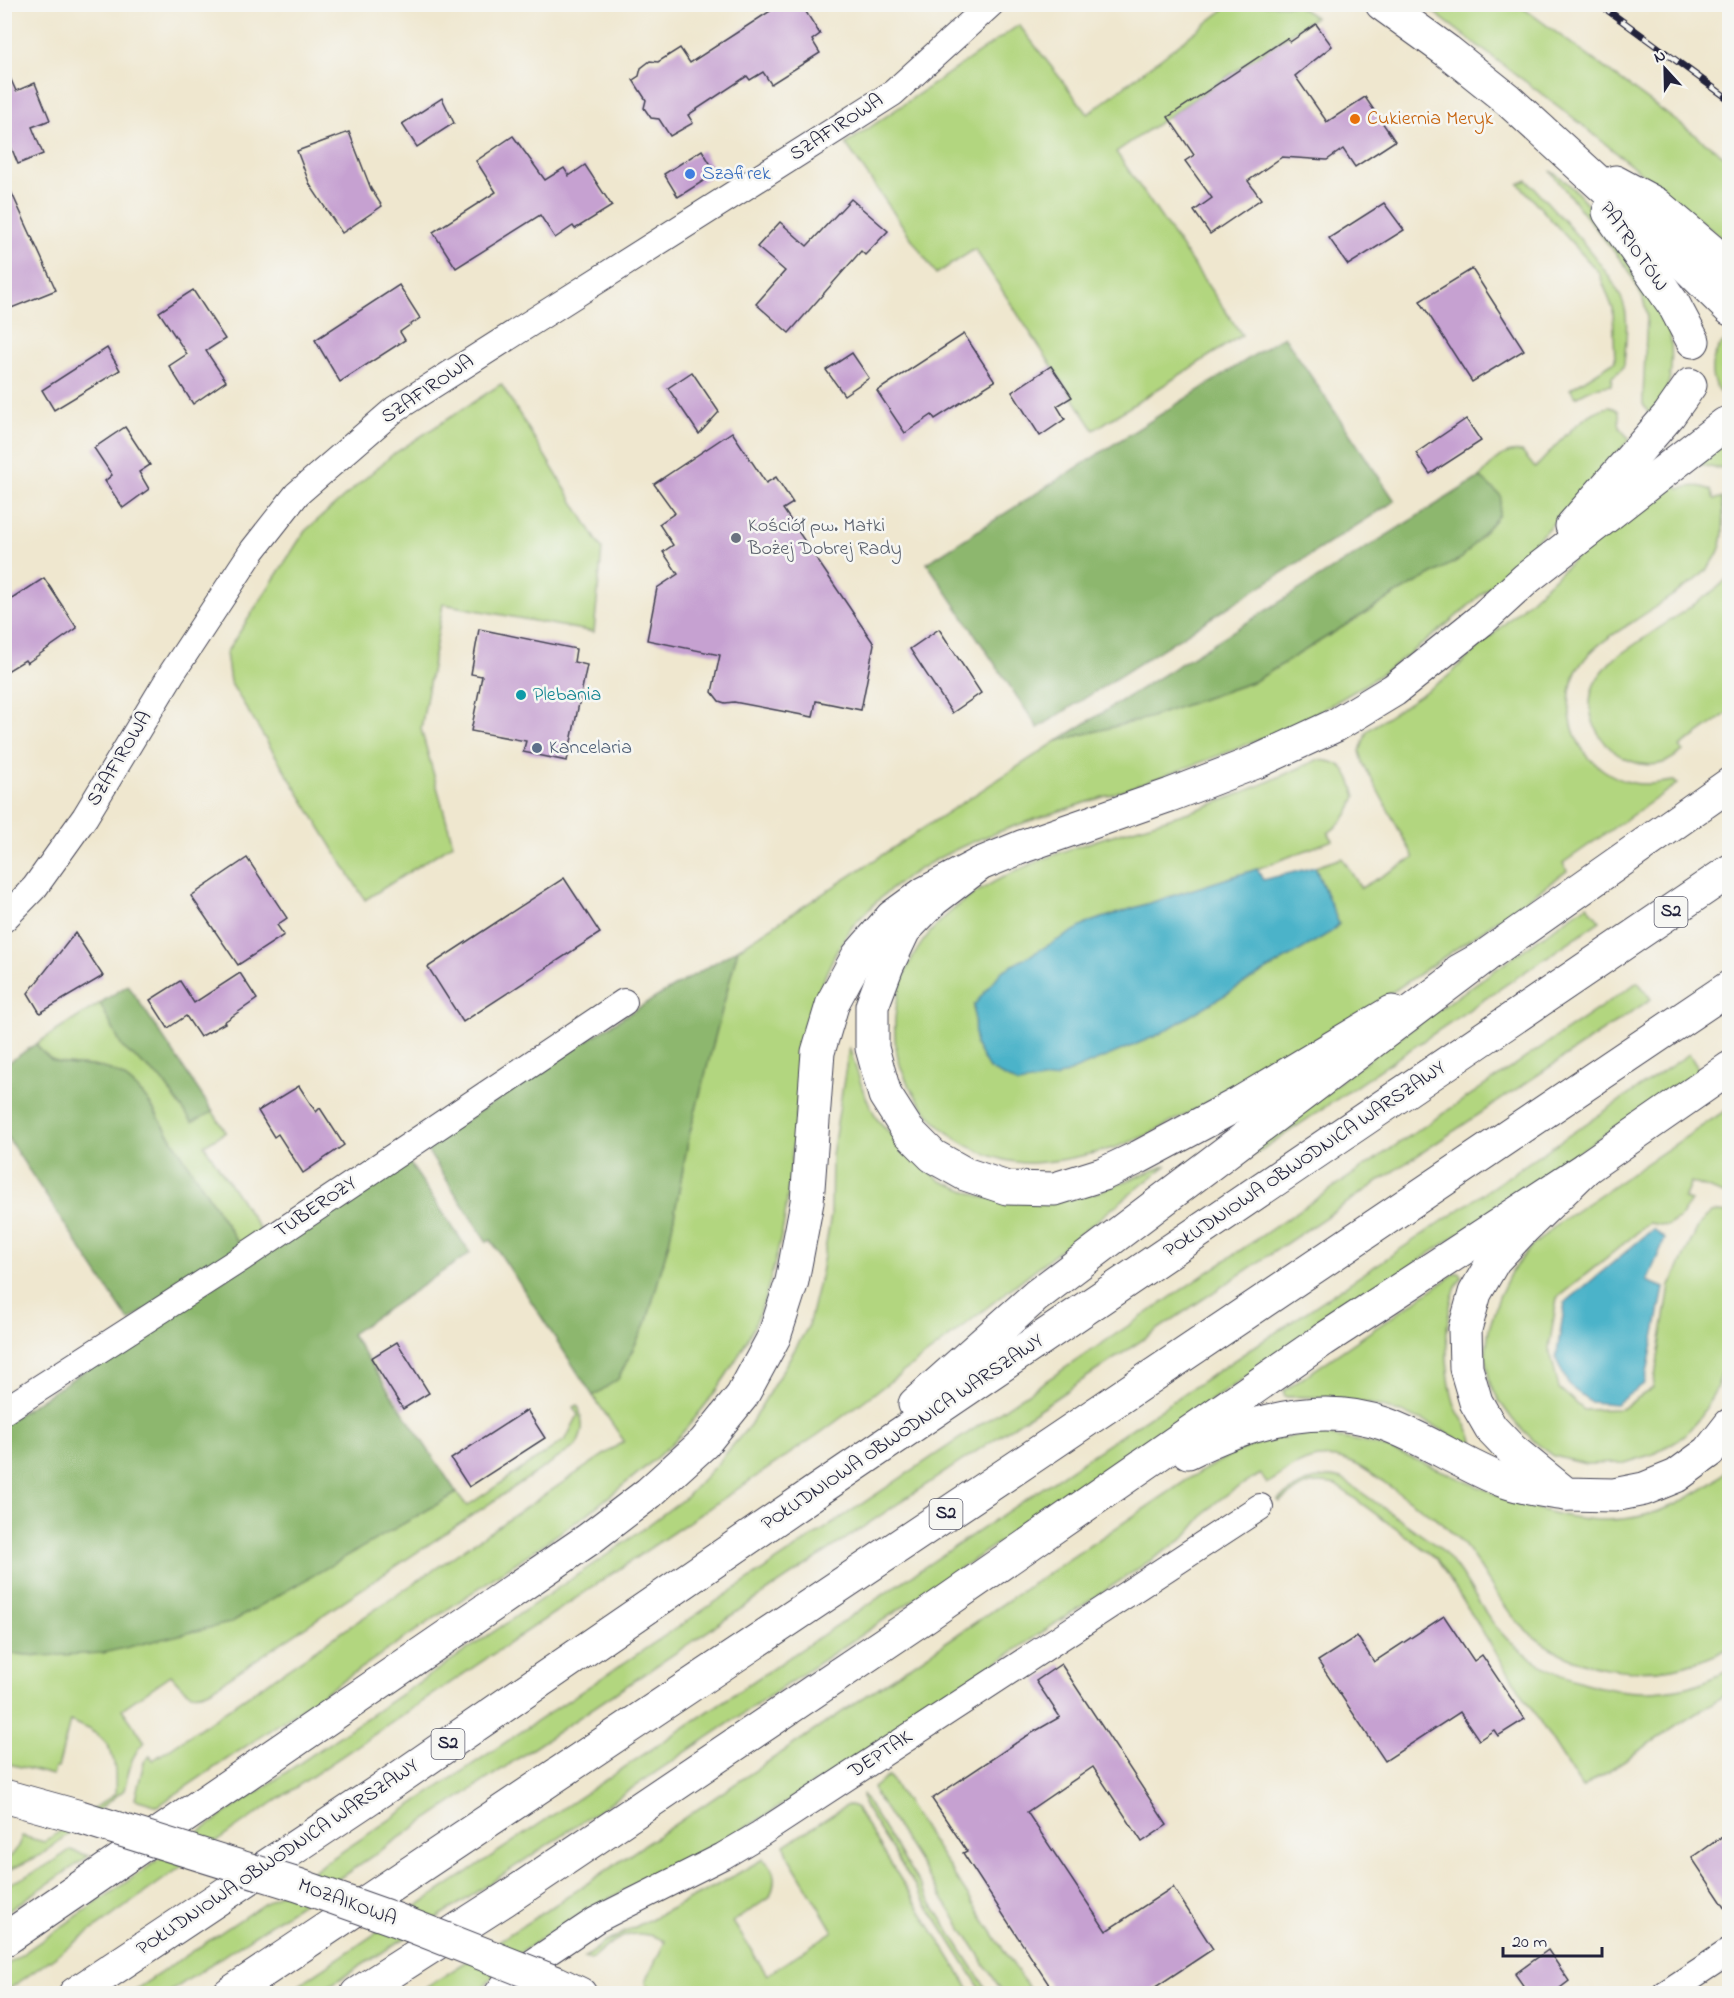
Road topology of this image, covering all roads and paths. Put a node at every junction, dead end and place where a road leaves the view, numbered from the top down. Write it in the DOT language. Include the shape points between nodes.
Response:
graph roads {
  1 [pos="991,4"];
  2 [pos="1382,4"];
  3 [pos="1569,156"];
  4 [pos="1730,265"];
  5 [pos="1730,310"];
  6 [pos="1693,341"];
  7 [pos="1690,385"];
  8 [pos="1727,425"];
  9 [pos="1527,578"];
  10 [pos="1730,784"];
  11 [pos="980,864"];
  12 [pos="1730,871"];
  13 [pos="4,919"];
  14 [pos="1484,957"];
  15 [pos="1730,987"];
  16 [pos="624,1002"];
  17 [pos="1730,1068"];
  18 [pos="1586,1168"];
  19 [pos="4,1411"];
  20 [pos="1730,1425"];
  21 [pos="818,1490"];
  22 [pos="1566,1494"];
  23 [pos="1095,1498"];
  24 [pos="1260,1507"];
  25 [pos="4,1796"];
  26 [pos="4,1940"];
  27 [pos="1730,1951"];
  28 [pos="568,1988"];
  29 [pos="75,1994"];
  30 [pos="229,1994"];
  31 [pos="357,1994"];
  32 [pos="497,1994"];
  33 [pos="1665,1994"];
  1 -- 13 [label="street, SZAFIROWA" via="893,93 395,408 297,494 253,550 172,673 85,817 35,887"];
  2 -- 3 [label="main road, PATRIOTÓW" via="1507,99"];
  3 -- 4 [label="main road" via="1656,204"];
  3 -- 5 [label="main road, PATRIOTÓW"];
  3 -- 6 [label="main road, PATRIOTÓW" via="1674,305"];
  5 -- 6 [label="main road" via="1707,322"];
  6 -- 7 [label="main road" via="1688,362"];
  7 -- 8 [label="main road" via="1708,414"];
  7 -- 9 [label="main road" via="1669,415"];
  8 -- 9 [label="main road"];
  9 -- 11 [label="main road" via="1394,690 1336,725 1256,762"];
  10 -- 14 [label="main road"];
  11 -- 14 [label="main road" via="933,900 904,930 872,1006 872,1048 885,1095 908,1131 933,1156 965,1174 1007,1188 1055,1189 1103,1174 1139,1157 1240,1103"];
  11 -- 26 [label="main road" via="926,893 891,918 858,956 833,1002 818,1052 807,1202 792,1281 774,1337 742,1396 705,1443 589,1539"];
  12 -- 21 [label="main road, POŁUDNIOWA OBWODNICA WARSZAWY / S2"];
  14 -- 21 [label="main road" via="1036,1296"];
  15 -- 30 [label="main road, S2"];
  16 -- 19 [label="street, TUBEROZY" via="242,1258"];
  17 -- 18 [label="main road"];
  18 -- 22 [label="main road" via="1494,1260 1476,1293 1465,1329 1466,1368 1476,1402 1491,1428"];
  18 -- 23 [label="main road" via="1323,1340"];
  20 -- 22 [label="main road" via="1709,1452 1676,1476 1614,1496"];
  21 -- 29 [label="main road, POŁUDNIOWA OBWODNICA WARSZAWY / S2" via="396,1780"];
  22 -- 23 [label="main road" via="1503,1481 1384,1424 1328,1413 1297,1415 1214,1439"];
  23 -- 31 [label="main road" via="504,1900"];
  24 -- 32 [label="street, DEPTAK" via="760,1834 596,1920 508,1979"];
  25 -- 28 [label="main road, MOZAIKOWA, bridge" via="298,1885"];
  27 -- 33 [label="street"];
}
